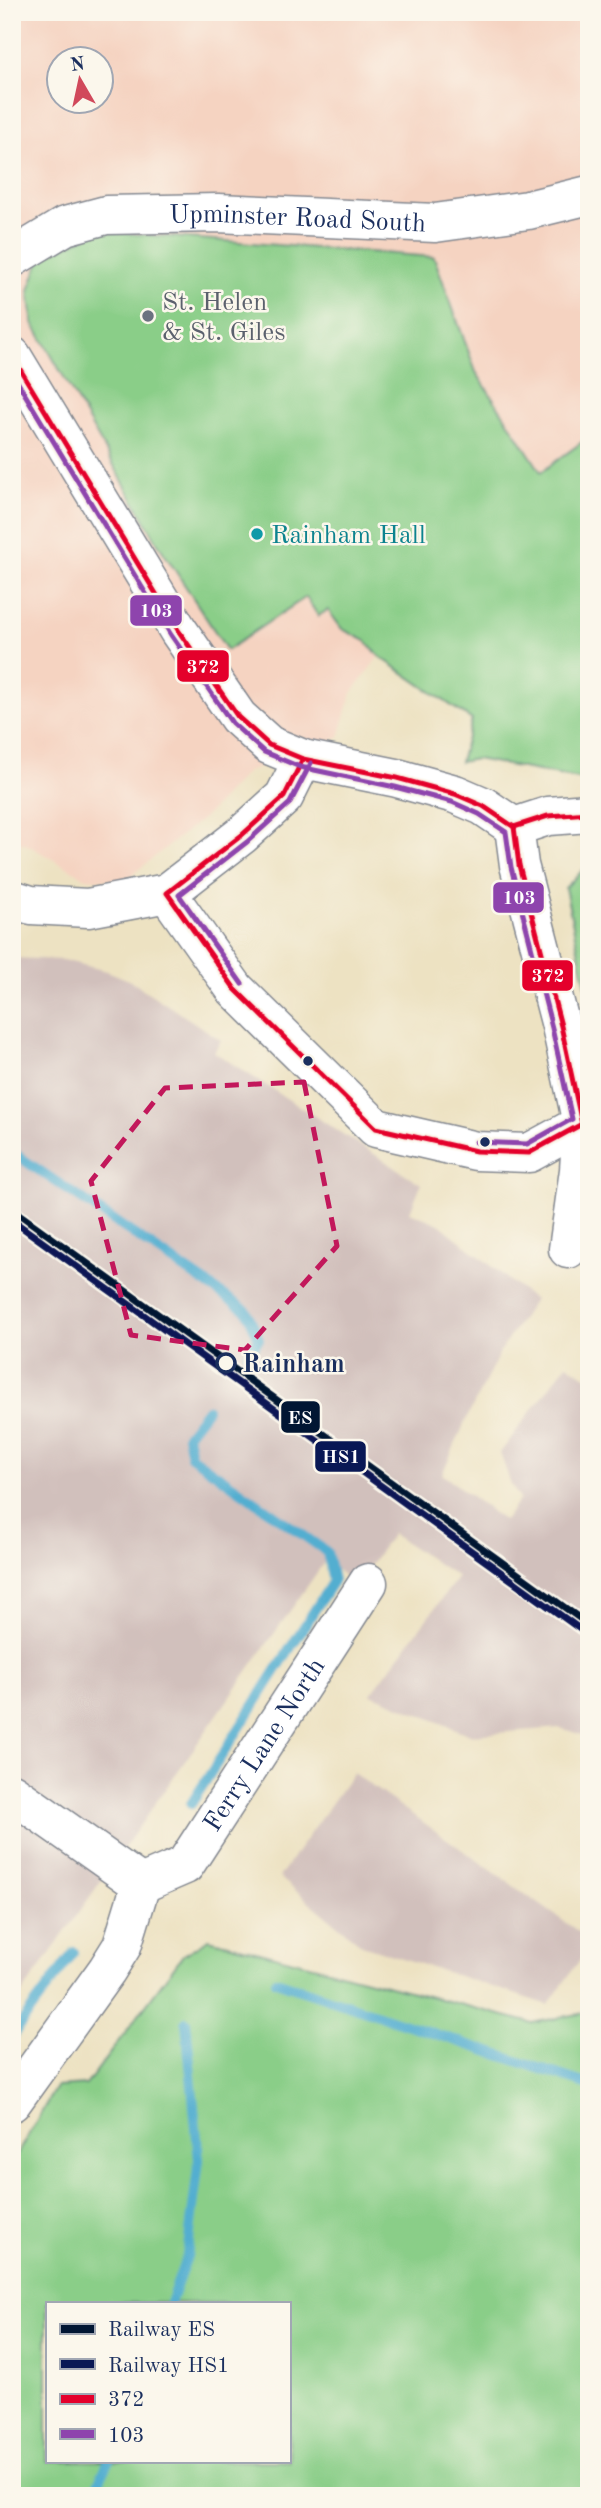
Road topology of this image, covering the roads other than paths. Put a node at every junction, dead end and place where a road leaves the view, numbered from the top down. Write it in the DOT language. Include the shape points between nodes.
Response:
graph roads {
  1 [pos="589,195"];
  2 [pos="12,258"];
  3 [pos="12,356"];
  4 [pos="303,759"];
  5 [pos="587,813"];
  6 [pos="514,827"];
  7 [pos="167,893"];
  8 [pos="12,899"];
  9 [pos="582,1124"];
  10 [pos="584,1171"];
  11 [pos="568,1249"];
  12 [pos="368,1583"];
  13 [pos="12,1793"];
  14 [pos="141,1884"];
  15 [pos="12,2102"];
  1 -- 2 [label="street, Upminster Road South" via="528,211 435,223 218,213 106,215 65,226"];
  3 -- 4 [label="street" via="178,630 238,717 269,745"];
  4 -- 6 [label="street" via="455,794"];
  4 -- 7 [label="street" via="284,797"];
  5 -- 6 [label="street" via="548,816"];
  6 -- 9 [label="street"];
  7 -- 8 [label="street" via="88,908 31,905"];
  7 -- 9 [label="street" via="235,989 376,1128 476,1151 529,1153"];
  9 -- 10 [label="street"];
  10 -- 11 [label="street"];
  12 -- 14 [label="street, Ferry Lane North" via="185,1866"];
  13 -- 14 [label="street"];
  14 -- 15 [label="street" via="122,1946"];
}
